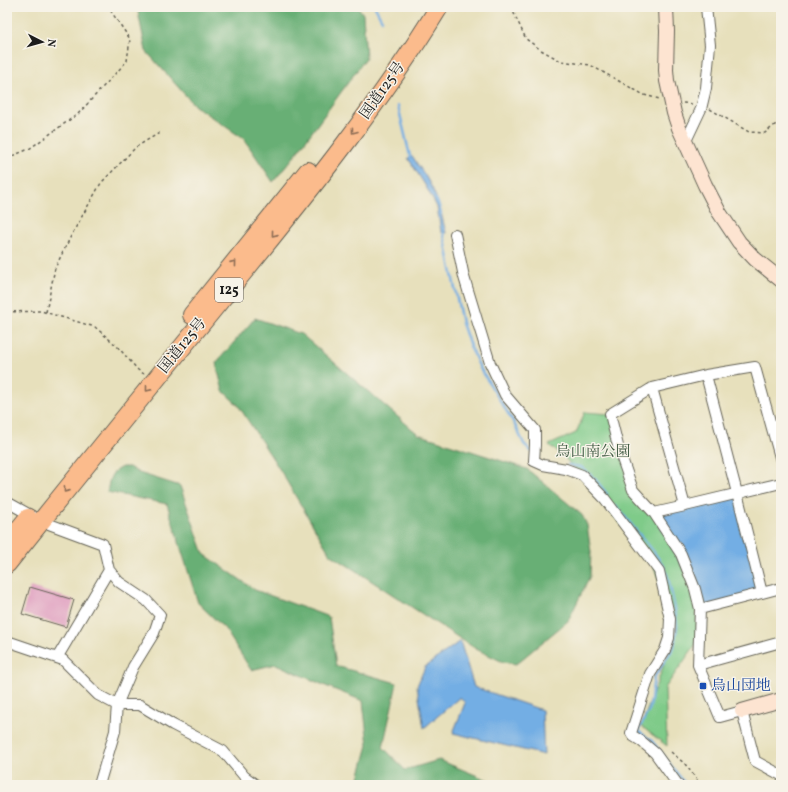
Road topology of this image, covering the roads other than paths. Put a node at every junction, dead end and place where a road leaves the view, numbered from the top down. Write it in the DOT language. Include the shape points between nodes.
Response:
graph roads {
  1 [pos="426,7"];
  2 [pos="439,7"];
  3 [pos="666,7"];
  4 [pos="706,7"];
  5 [pos="685,143"];
  6 [pos="455,234"];
  7 [pos="781,280"];
  8 [pos="706,375"];
  9 [pos="652,388"];
  10 [pos="781,459"];
  11 [pos="781,483"];
  12 [pos="737,493"];
  13 [pos="7,502"];
  14 [pos="685,506"];
  15 [pos="654,513"];
  16 [pos="36,518"];
  17 [pos="7,544"];
  18 [pos="7,564"];
  19 [pos="109,570"];
  20 [pos="781,588"];
  21 [pos="762,593"];
  22 [pos="700,609"];
  23 [pos="781,642"];
  24 [pos="8,644"];
  25 [pos="57,658"];
  26 [pos="698,664"];
  27 [pos="781,700"];
  28 [pos="117,704"];
  29 [pos="742,711"];
  30 [pos="781,775"];
  31 [pos="99,785"];
  32 [pos="256,785"];
  33 [pos="678,785"];
  16 -- 1 [label="highway, 国道125号 / 125, one-way" via="144,374 370,90"];
  2 -- 16 [label="highway, 国道125号 / 125, one-way" via="378,100 332,161"];
  3 -- 5 [label="street" via="666,70 674,113"];
  4 -- 5 [label="street" via="710,45 706,88 701,109"];
  5 -- 7 [label="street" via="719,212 739,242"];
  6 -- 33 [label="street" via="464,277 490,363 505,396 535,430 534,461 582,474 605,499 659,571 670,619 668,638 665,650 650,674 631,733 655,753"];
  8 -- 9 [label="street"];
  8 -- 10 [label="street" via="755,367"];
  8 -- 12 [label="street"];
  9 -- 14 [label="street"];
  9 -- 15 [label="street" via="610,414 633,490"];
  11 -- 12 [label="street"];
  12 -- 14 [label="street"];
  12 -- 21 [label="street"];
  13 -- 16 [label="street"];
  14 -- 15 [label="street"];
  15 -- 22 [label="street" via="681,554"];
  16 -- 17 [label="highway, 国道125号 / 125"];
  16 -- 18 [label="highway, 国道125号 / 125"];
  16 -- 19 [label="street" via="103,544"];
  19 -- 25 [label="street"];
  19 -- 28 [label="street" via="119,582 146,600 160,615 154,633 133,667"];
  20 -- 21 [label="street"];
  21 -- 22 [label="street"];
  22 -- 26 [label="street"];
  23 -- 26 [label="street"];
  24 -- 25 [label="street"];
  25 -- 28 [label="street" via="63,660 98,694"];
  26 -- 29 [label="street" via="720,717"];
  27 -- 29 [label="street"];
  28 -- 31 [label="street" via="115,731"];
  28 -- 32 [label="street" via="140,705 223,751 244,776"];
  29 -- 30 [label="street" via="755,761"];
}
